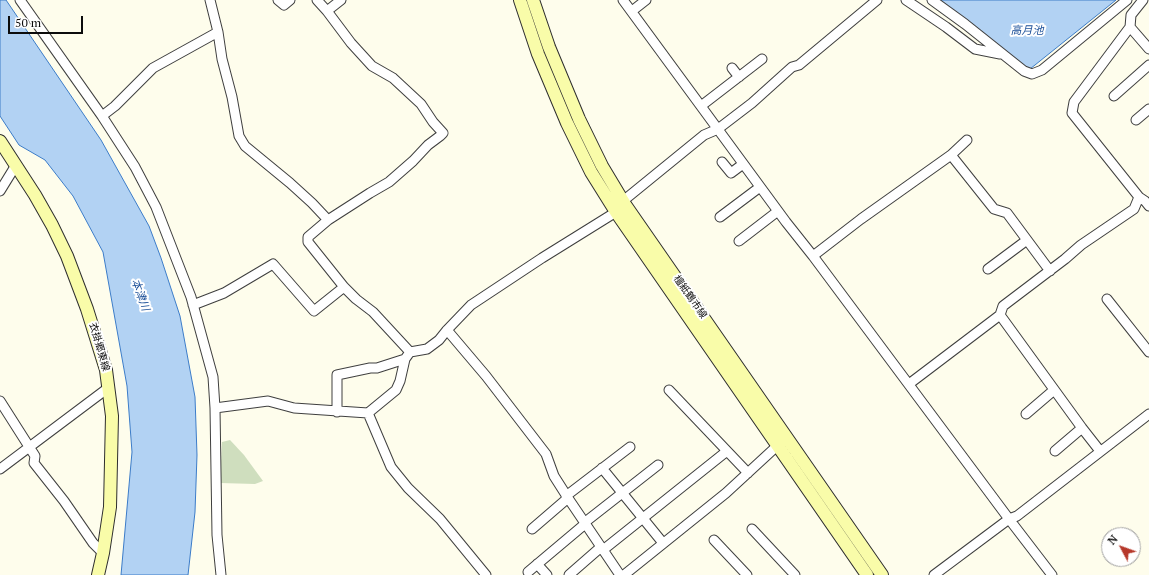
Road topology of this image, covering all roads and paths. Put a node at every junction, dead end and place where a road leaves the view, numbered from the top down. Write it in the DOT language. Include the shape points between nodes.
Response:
graph roads {
  1 [pos="20,0"];
  2 [pos="210,0"];
  3 [pos="278,0"];
  4 [pos="290,0"];
  5 [pos="317,0"];
  6 [pos="341,0"];
  7 [pos="520,0"];
  8 [pos="534,0"];
  9 [pos="623,0"];
  10 [pos="646,0"];
  11 [pos="877,0"];
  12 [pos="906,0"];
  13 [pos="932,0"];
  14 [pos="1127,0"];
  15 [pos="1143,0"];
  16 [pos="327,11"];
  17 [pos="632,11"];
  18 [pos="1130,27"];
  19 [pos="218,32"];
  20 [pos="1149,49"];
  21 [pos="1001,54"];
  22 [pos="762,59"];
  23 [pos="1149,65"];
  24 [pos="732,68"];
  25 [pos="739,77"];
  26 [pos="1114,96"];
  27 [pos="701,106"];
  28 [pos="1149,109"];
  29 [pos="102,116"];
  30 [pos="1136,120"];
  31 [pos="718,129"];
  32 [pos="967,140"];
  33 [pos="0,141"];
  34 [pos="951,155"];
  35 [pos="722,162"];
  36 [pos="744,164"];
  37 [pos="16,165"];
  38 [pos="760,187"];
  39 [pos="0,191"];
  40 [pos="1145,199"];
  41 [pos="623,200"];
  42 [pos="778,211"];
  43 [pos="616,212"];
  44 [pos="720,218"];
  45 [pos="328,220"];
  46 [pos="1027,240"];
  47 [pos="739,241"];
  48 [pos="813,256"];
  49 [pos="988,270"];
  50 [pos="1050,271"];
  51 [pos="344,287"];
  52 [pos="1107,299"];
  53 [pos="193,305"];
  54 [pos="1000,315"];
  55 [pos="447,330"];
  56 [pos="1149,352"];
  57 [pos="408,355"];
  58 [pos="909,384"];
  59 [pos="108,388"];
  60 [pos="669,390"];
  61 [pos="1054,390"];
  62 [pos="0,401"];
  63 [pos="215,408"];
  64 [pos="338,412"];
  65 [pos="368,413"];
  66 [pos="1026,414"];
  67 [pos="1149,414"];
  68 [pos="1082,428"];
  69 [pos="29,446"];
  70 [pos="777,446"];
  71 [pos="630,447"];
  72 [pos="727,451"];
  73 [pos="1055,451"];
  74 [pos="1100,451"];
  75 [pos="658,465"];
  76 [pos="602,468"];
  77 [pos="0,469"];
  78 [pos="748,473"];
  79 [pos="622,493"];
  80 [pos="567,497"];
  81 [pos="642,518"];
  82 [pos="1009,519"];
  83 [pos="585,523"];
  84 [pos="532,529"];
  85 [pos="752,529"];
  86 [pos="714,540"];
  87 [pos="663,543"];
  88 [pos="602,548"];
  89 [pos="104,553"];
  90 [pos="537,564"];
  91 [pos="528,572"];
  92 [pos="618,574"];
  93 [pos="98,575"];
  94 [pos="221,575"];
  95 [pos="486,575"];
  96 [pos="547,575"];
  97 [pos="569,575"];
  98 [pos="747,575"];
  99 [pos="795,575"];
  100 [pos="867,575"];
  101 [pos="882,575"];
  102 [pos="934,575"];
  103 [pos="1052,575"];
  1 -- 29 [label="street"];
  2 -- 19 [label="street"];
  3 -- 4 [label="street" via="284,5"];
  5 -- 16 [label="street"];
  6 -- 16 [label="street"];
  7 -- 43 [label="main road, 檀紙鶴市線" via="538,54 567,123 591,172"];
  8 -- 41 [label="main road, 檀紙鶴市線" via="549,47 579,119 602,166"];
  9 -- 17 [label="street"];
  10 -- 17 [label="street"];
  11 -- 31 [label="street" via="799,65 792,67 752,104"];
  12 -- 21 [label="street" via="975,49"];
  13 -- 21 [label="street"];
  14 -- 21 [label="street" via="1042,70 1032,74 1024,71"];
  15 -- 18 [label="street" via="1131,15"];
  16 -- 45 [label="street" via="372,66 393,78 421,104 443,133 389,182"];
  17 -- 27 [label="street"];
  18 -- 20 [label="street"];
  18 -- 40 [label="street" via="1074,102 1072,113"];
  19 -- 29 [label="street" via="153,68"];
  19 -- 45 [label="street" via="239,136 245,146 290,183"];
  22 -- 25 [label="street"];
  23 -- 26 [label="street"];
  24 -- 25 [label="street"];
  25 -- 27 [label="street"];
  27 -- 31 [label="street"];
  28 -- 30 [label="street"];
  29 -- 53 [label="street" via="135,167 156,207"];
  31 -- 36 [label="street"];
  31 -- 41 [label="street" via="704,135"];
  32 -- 34 [label="street"];
  33 -- 37 [label="main road, 衣掛郷東線"];
  34 -- 46 [label="street" via="994,209 1007,213"];
  34 -- 48 [label="street"];
  35 -- 36 [label="street" via="731,173"];
  36 -- 38 [label="street"];
  37 -- 39 [label="street"];
  37 -- 59 [label="main road, 衣掛郷東線" via="35,194 67,256 92,324 106,370"];
  38 -- 42 [label="street"];
  38 -- 44 [label="street"];
  40 -- 50 [label="street"];
  41 -- 101 [label="main road, 檀紙鶴市線"];
  42 -- 47 [label="street"];
  42 -- 48 [label="street"];
  43 -- 55 [label="street" via="471,305"];
  43 -- 70 [label="main road, 檀紙鶴市線"];
  45 -- 51 [label="street" via="308,237 308,242"];
  46 -- 49 [label="street"];
  46 -- 50 [label="street"];
  48 -- 58 [label="street"];
  50 -- 54 [label="street" via="1003,306"];
  51 -- 53 [label="street" via="314,311 273,264 224,293"];
  51 -- 57 [label="street" via="373,312"];
  52 -- 56 [label="street"];
  53 -- 63 [label="street" via="212,371"];
  54 -- 58 [label="street"];
  54 -- 61 [label="street"];
  55 -- 57 [label="street" via="427,349"];
  55 -- 80 [label="street" via="546,454 554,476"];
  57 -- 64 [label="street" via="377,368 337,375"];
  57 -- 65 [label="street" via="396,390"];
  58 -- 82 [label="street"];
  59 -- 69 [label="street"];
  59 -- 89 [label="main road, 衣掛郷東線" via="112,416 110,507"];
  60 -- 72 [label="street"];
  61 -- 66 [label="street"];
  61 -- 68 [label="street"];
  62 -- 69 [label="street"];
  63 -- 64 [label="street" via="268,401 294,408"];
  63 -- 94 [label="street" via="217,535"];
  64 -- 65 [label="street"];
  65 -- 95 [label="street" via="391,468 440,519"];
  67 -- 74 [label="street"];
  68 -- 73 [label="street"];
  68 -- 74 [label="street"];
  69 -- 77 [label="street"];
  69 -- 89 [label="street" via="35,456 34,463 93,543"];
  70 -- 78 [label="street"];
  70 -- 100 [label="main road, 檀紙鶴市線"];
  71 -- 76 [label="street"];
  72 -- 78 [label="street"];
  72 -- 81 [label="street"];
  74 -- 82 [label="street" via="1017,516"];
  75 -- 79 [label="street"];
  76 -- 79 [label="street"];
  76 -- 80 [label="street"];
  78 -- 87 [label="street"];
  79 -- 81 [label="street"];
  79 -- 83 [label="street"];
  80 -- 83 [label="street"];
  80 -- 84 [label="street"];
  81 -- 87 [label="street"];
  81 -- 88 [label="street"];
  82 -- 102 [label="street"];
  82 -- 103 [label="street"];
  83 -- 88 [label="street"];
  83 -- 90 [label="street"];
  85 -- 99 [label="street"];
  86 -- 98 [label="street"];
  87 -- 92 [label="street"];
  88 -- 92 [label="street"];
  88 -- 97 [label="street"];
  89 -- 93 [label="main road, 衣掛郷東線"];
  90 -- 91 [label="street"];
  90 -- 96 [label="street"];
}
